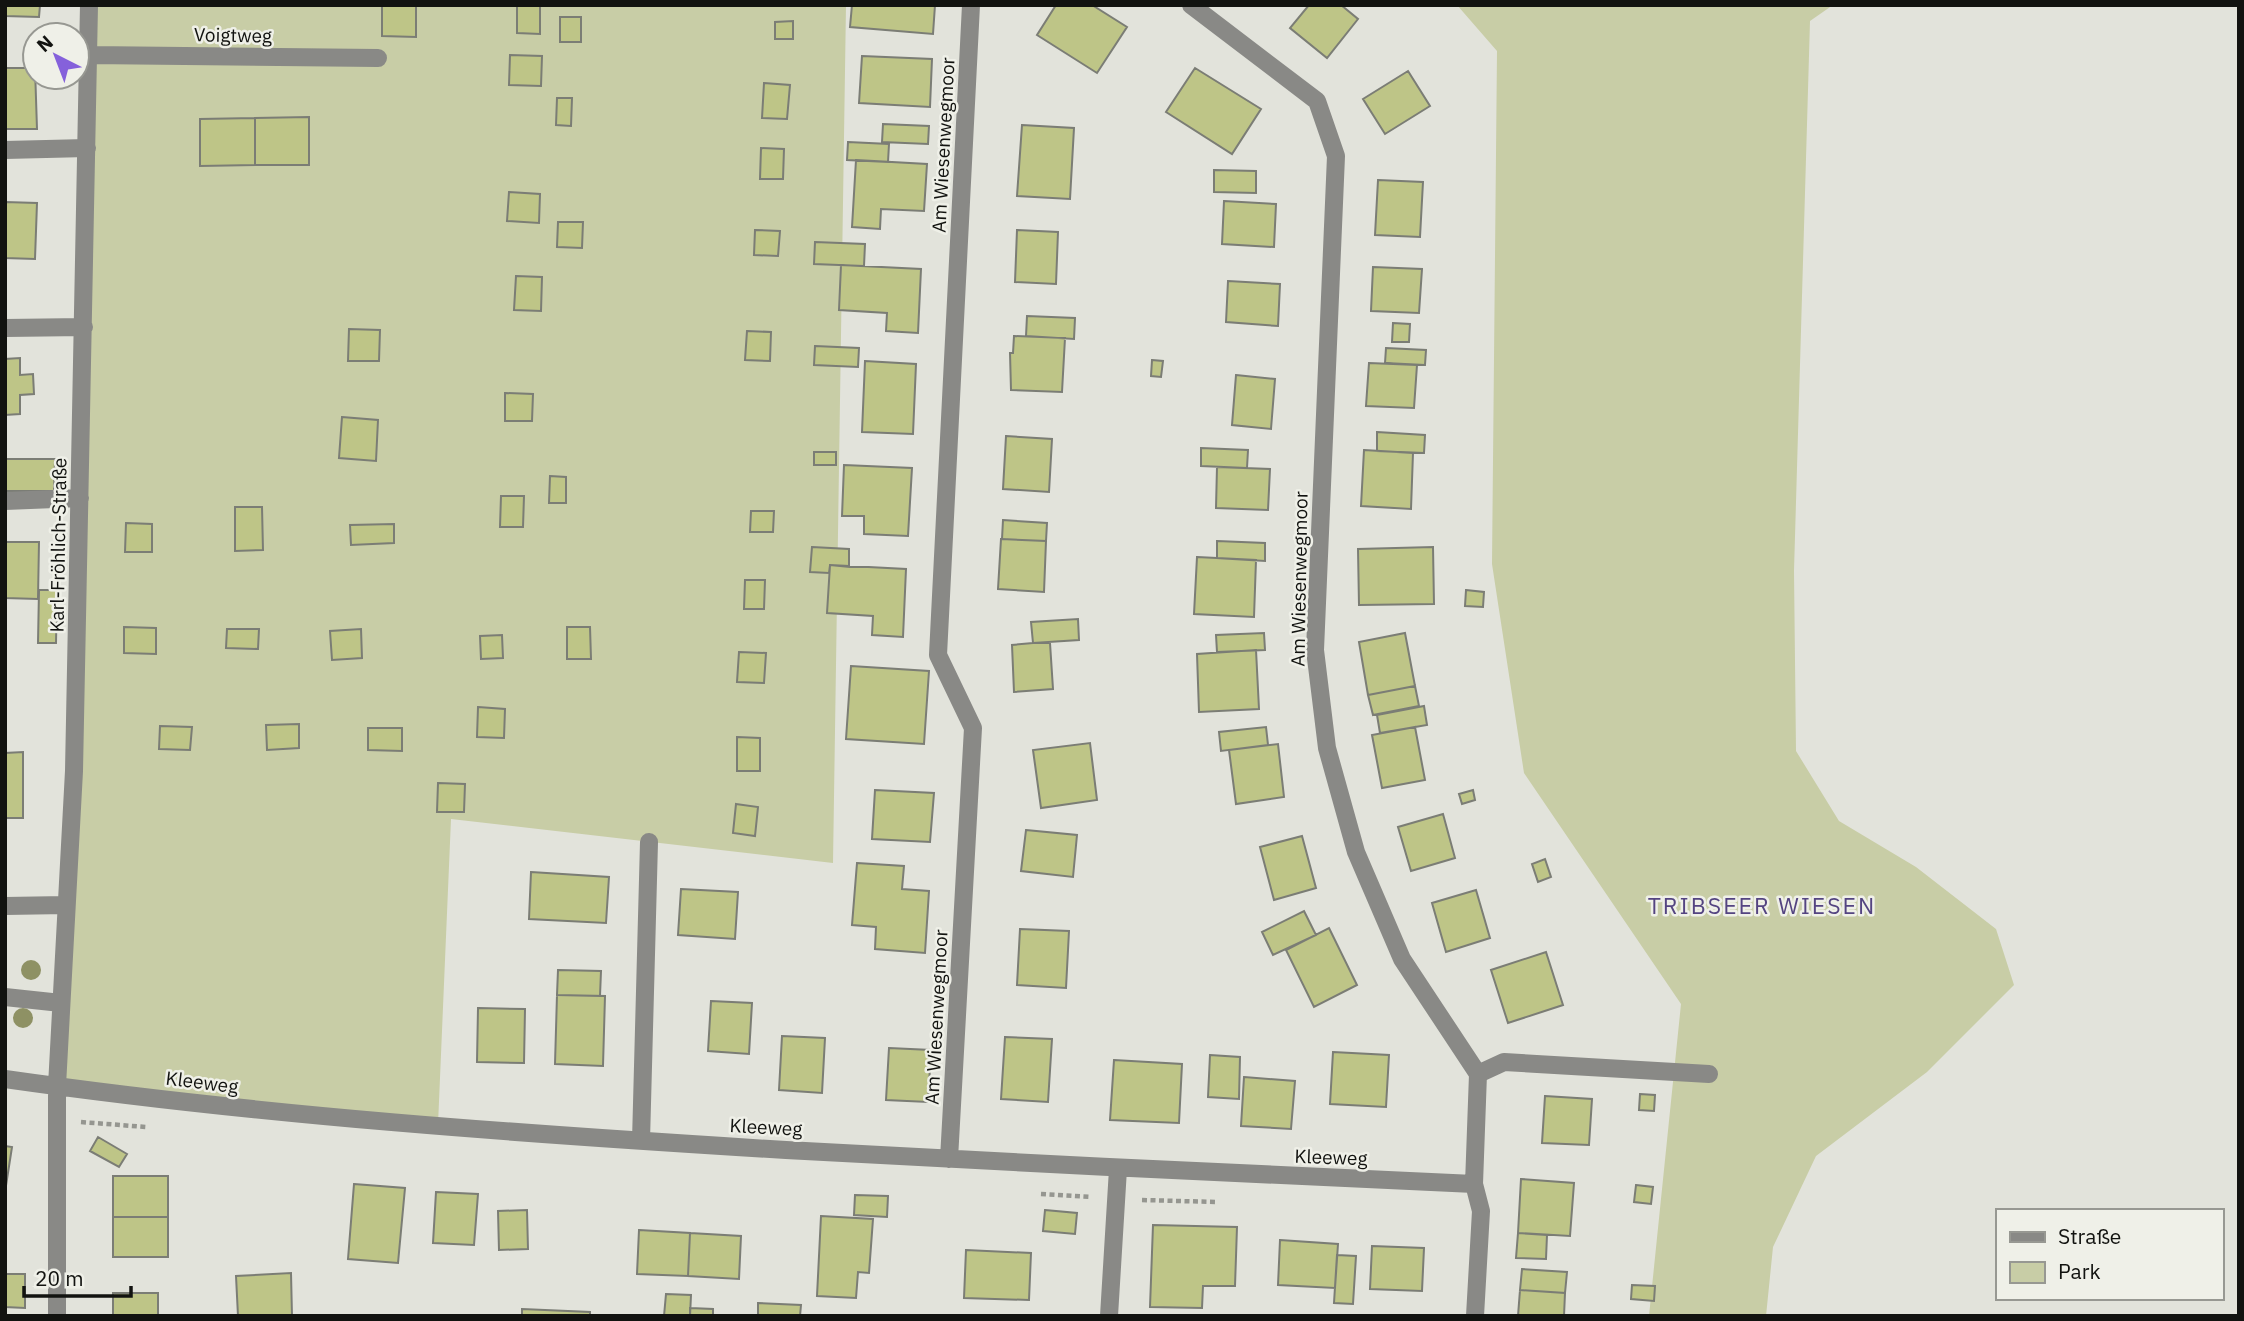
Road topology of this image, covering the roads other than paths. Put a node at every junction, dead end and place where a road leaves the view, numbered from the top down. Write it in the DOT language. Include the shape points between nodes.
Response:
graph roads {
  1 [pos="971,5"];
  2 [pos="1191,5"];
  3 [pos="91,54"];
  4 [pos="378,58"];
  5 [pos="88,91"];
  6 [pos="87,148"];
  7 [pos="5,150"];
  8 [pos="84,327"];
  9 [pos="5,328"];
  10 [pos="79,498"];
  11 [pos="5,501"];
  12 [pos="649,842"];
  13 [pos="66,905"];
  14 [pos="5,906"];
  15 [pos="5,997"];
  16 [pos="61,1003"];
  17 [pos="1478,1074"];
  18 [pos="1709,1074"];
  19 [pos="5,1079"];
  20 [pos="57,1086"];
  21 [pos="641,1141"];
  22 [pos="949,1159"];
  23 [pos="1118,1169"];
  24 [pos="1474,1184"];
  25 [pos="57,1316"];
  26 [pos="1109,1316"];
  27 [pos="1475,1316"];
  1 -- 22 [label="street, Am Wiesenwegmoor" via="938,655 973,728"];
  2 -- 17 [label="street, Am Wiesenwegmoor" via="1317,101 1336,156 1315,650 1327,748 1356,852 1402,959"];
  3 -- 4 [label="street, Voigtweg"];
  5 -- 6 [label="street, Karl-Fröhlich-Straße"];
  6 -- 7 [label="street"];
  6 -- 8 [label="street, Karl-Fröhlich-Straße"];
  8 -- 9 [label="street"];
  8 -- 10 [label="street, Karl-Fröhlich-Straße"];
  10 -- 11 [label="street"];
  10 -- 13 [label="street, Karl-Fröhlich-Straße" via="74,771"];
  12 -- 21 [label="street"];
  13 -- 14 [label="street"];
  13 -- 16 [label="street, Karl-Fröhlich-Straße"];
  15 -- 16 [label="street"];
  16 -- 20 [label="street, Karl-Fröhlich-Straße"];
  17 -- 18 [label="street" via="1504,1062"];
  17 -- 24 [label="street"];
  19 -- 20 [label="street, Kleeweg"];
  20 -- 21 [label="street, Kleeweg" via="318,1117"];
  20 -- 25 [label="street, Karl-Fröhlich-Straße"];
  21 -- 22 [label="street, Kleeweg"];
  22 -- 23 [label="street, Kleeweg"];
  23 -- 24 [label="street, Kleeweg"];
  23 -- 26 [label="street"];
  24 -- 27 [label="street" via="1480,1210"];
}
